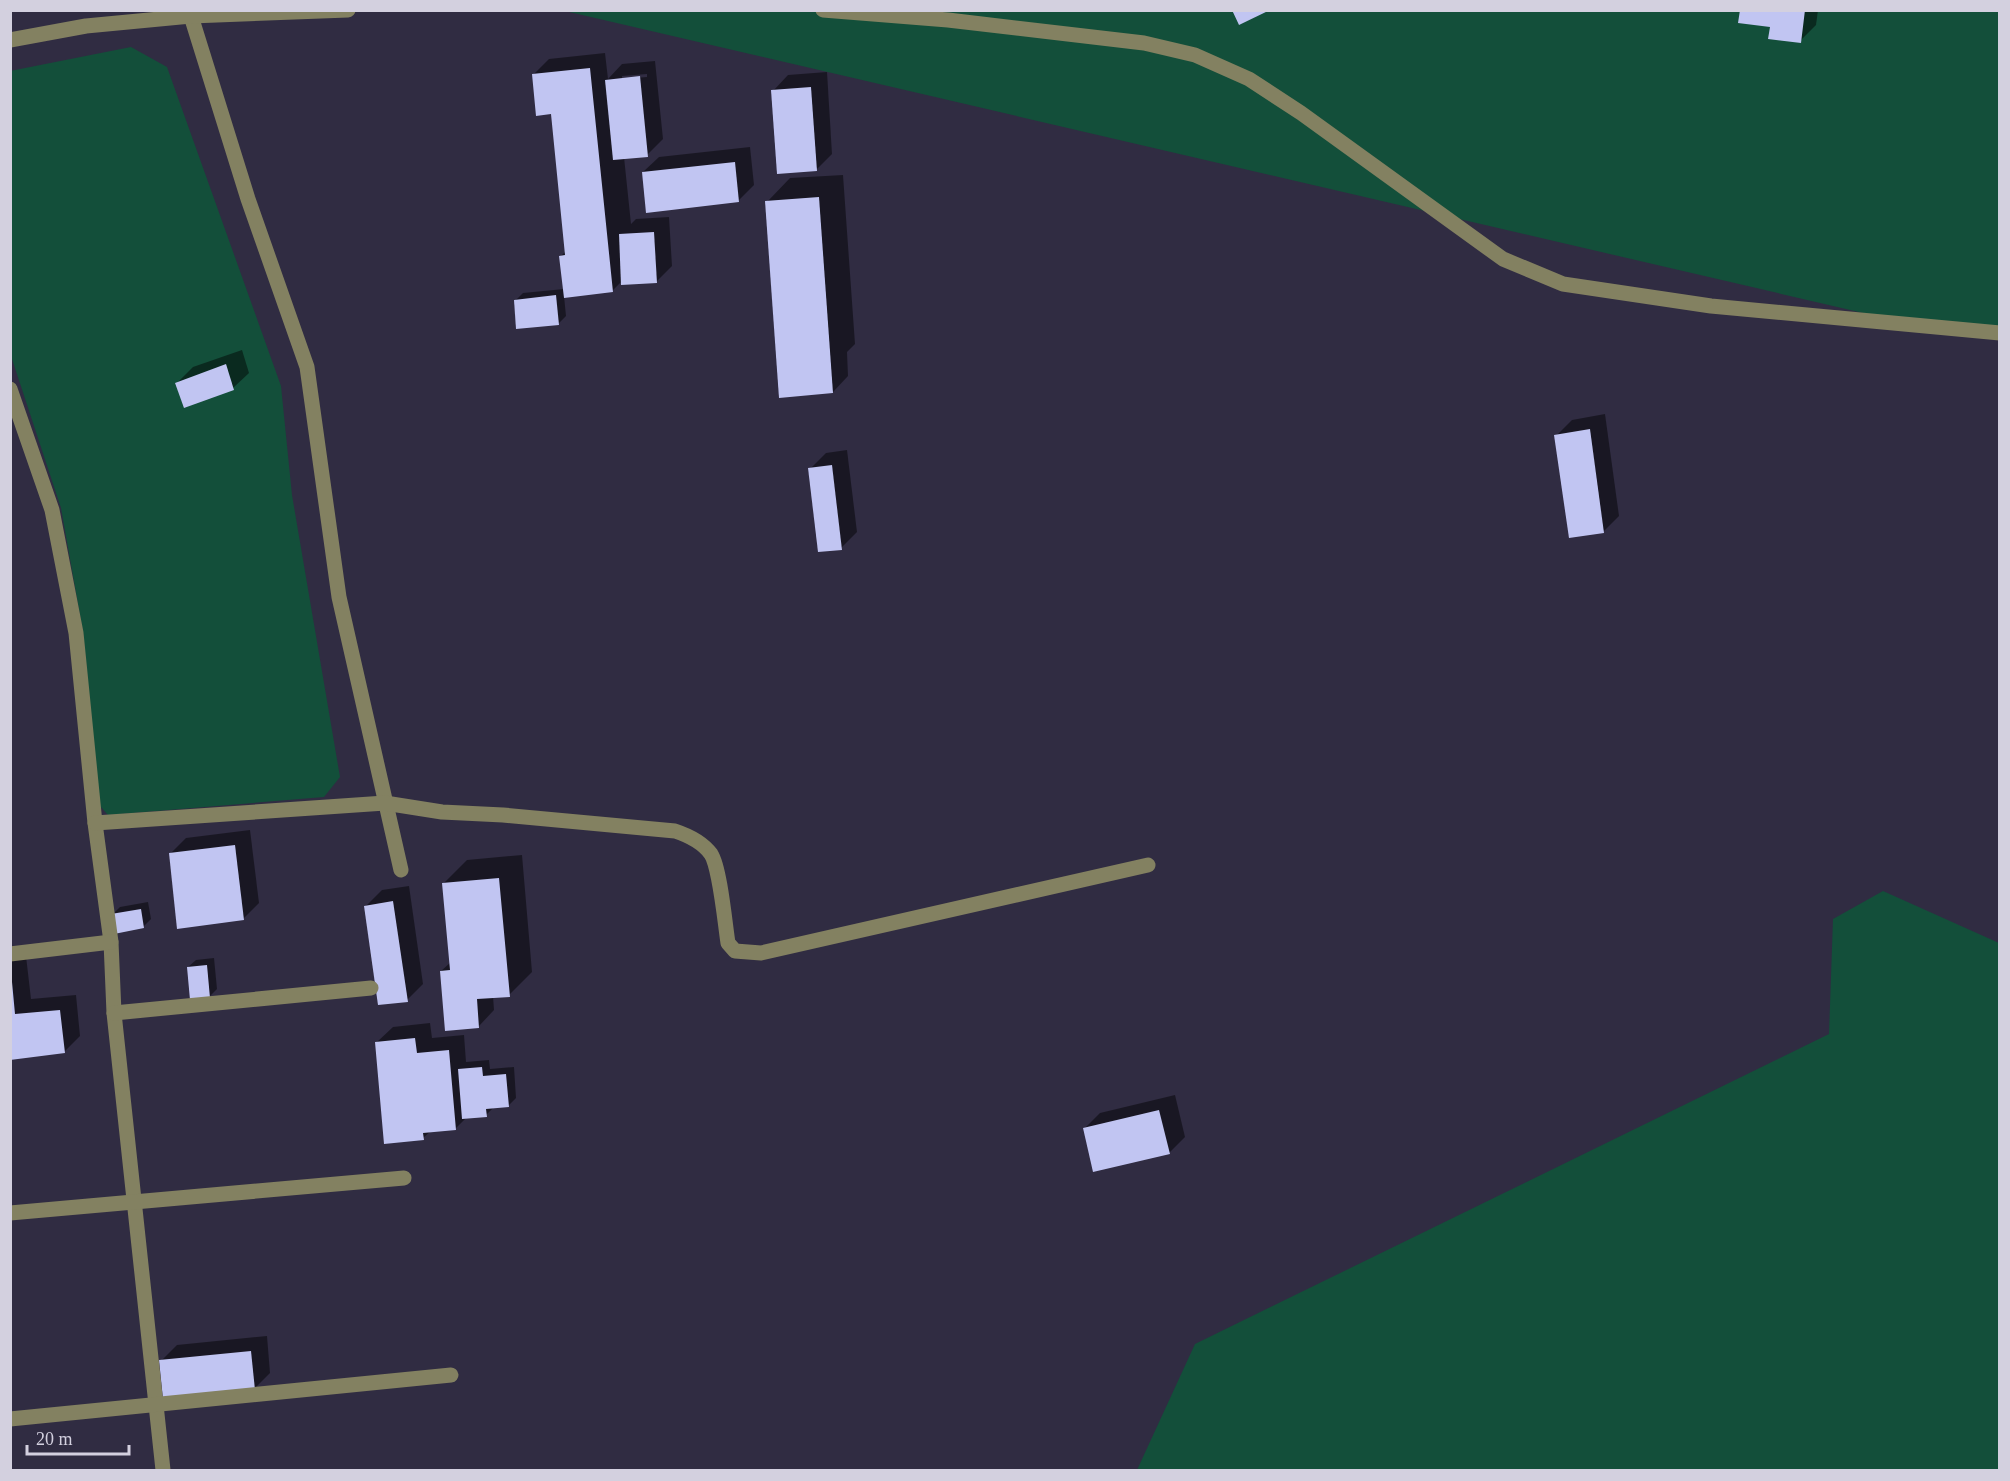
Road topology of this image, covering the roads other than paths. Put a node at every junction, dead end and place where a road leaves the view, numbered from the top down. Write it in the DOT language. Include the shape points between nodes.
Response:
graph roads {
  1 [pos="348,10"];
  2 [pos="825,11"];
  3 [pos="191,16"];
  4 [pos="10,40"];
  5 [pos="2000,333"];
  6 [pos="10,389"];
  7 [pos="385,803"];
  8 [pos="95,823"];
  9 [pos="1148,864"];
  10 [pos="401,870"];
  11 [pos="111,942"];
  12 [pos="10,954"];
  13 [pos="371,988"];
  14 [pos="114,1013"];
  15 [pos="404,1178"];
  16 [pos="134,1201"];
  17 [pos="10,1213"];
  18 [pos="451,1375"];
  19 [pos="157,1403"];
  20 [pos="10,1419"];
  21 [pos="163,1470"];
  1 -- 3 [label="street"];
  2 -- 5 [label="street" via="983,24 1144,44 1195,55 1249,79 1301,113 1503,259 1563,284 1711,306"];
  3 -- 4 [label="street" via="86,26"];
  3 -- 7 [label="street" via="248,199 307,367 339,597"];
  6 -- 8 [label="street" via="52,510 76,633"];
  7 -- 8 [label="street"];
  7 -- 9 [label="street" via="689,835 710,853 716,866 728,943 735,951 744,952 778,951"];
  7 -- 10 [label="street"];
  8 -- 11 [label="street"];
  11 -- 12 [label="street"];
  11 -- 14 [label="street"];
  13 -- 14 [label="street"];
  14 -- 16 [label="street"];
  15 -- 16 [label="street"];
  16 -- 17 [label="street"];
  16 -- 19 [label="street"];
  18 -- 19 [label="street"];
  19 -- 20 [label="street"];
  19 -- 21 [label="street"];
}
